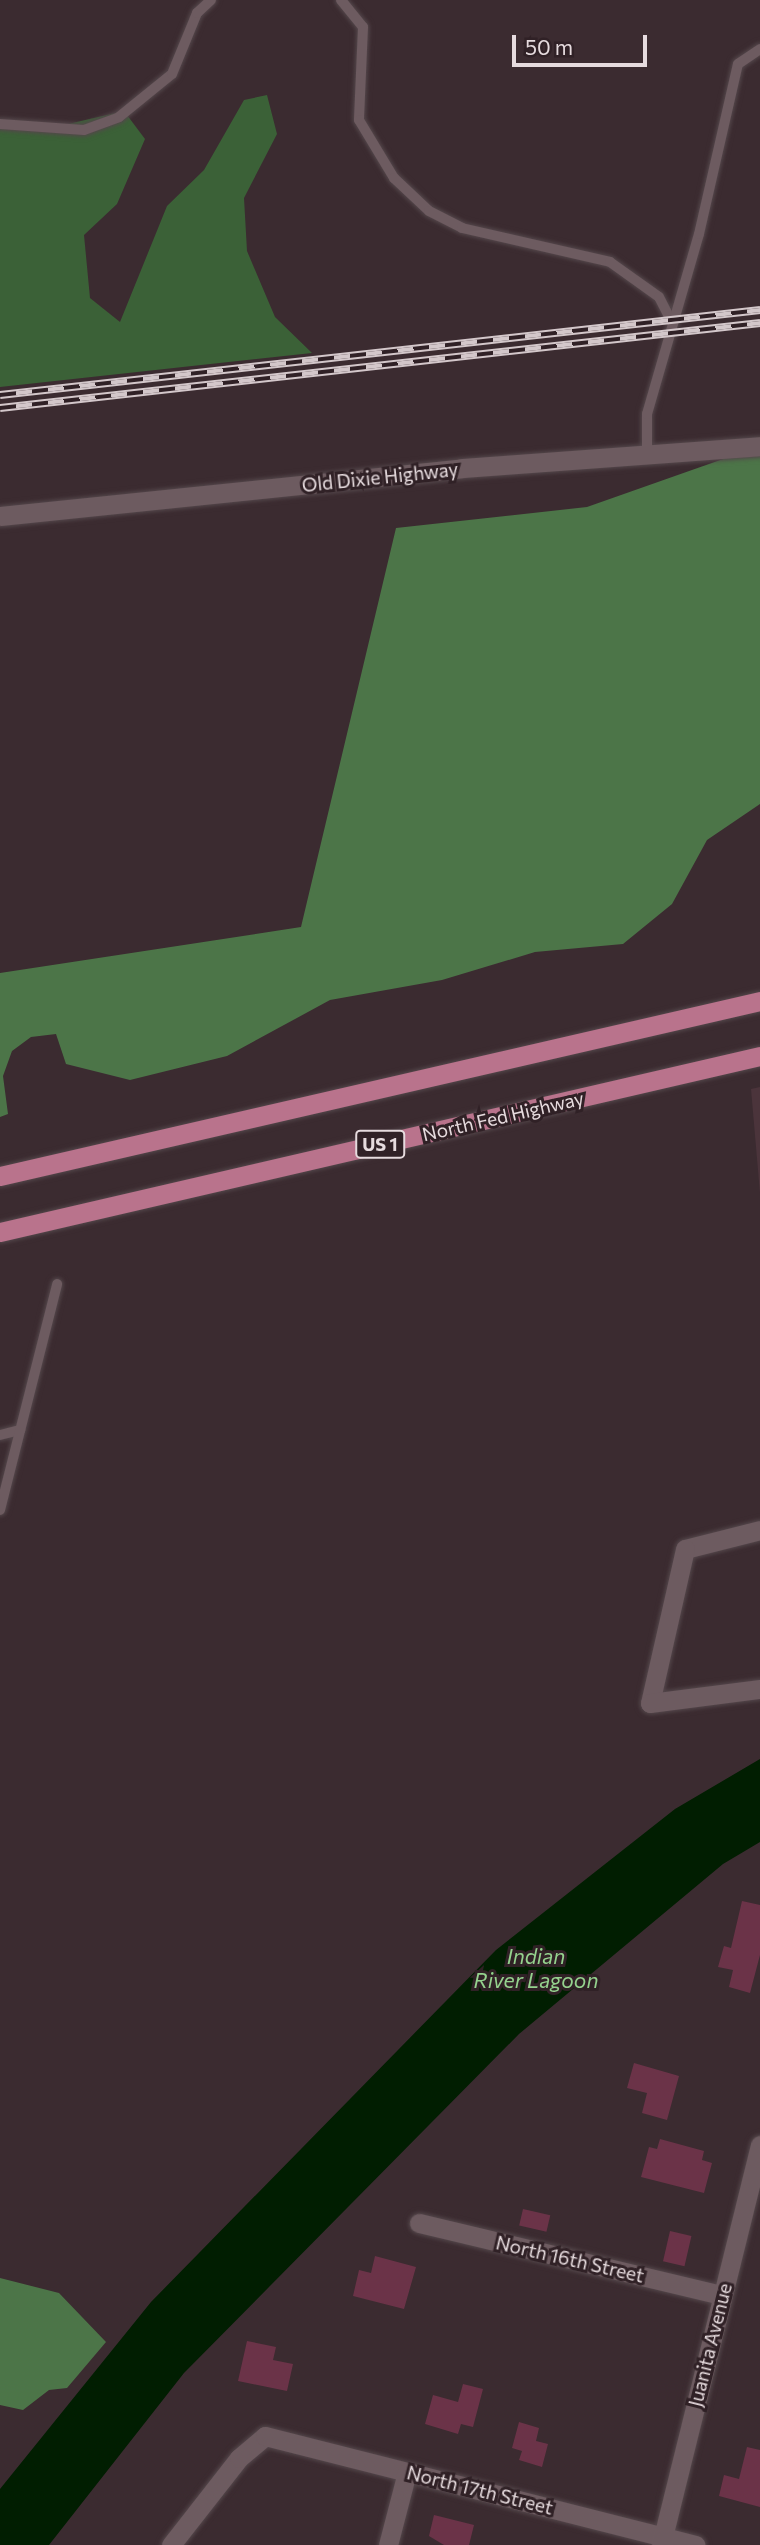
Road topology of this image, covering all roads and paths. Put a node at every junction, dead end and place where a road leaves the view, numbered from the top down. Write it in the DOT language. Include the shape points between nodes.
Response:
graph roads {
  1 [pos="211,0"];
  2 [pos="341,0"];
  3 [pos="760,49"];
  4 [pos="0,124"];
  5 [pos="671,321"];
  6 [pos="760,446"];
  7 [pos="648,455"];
  8 [pos="0,516"];
  9 [pos="760,1001"];
  10 [pos="760,1056"];
  11 [pos="0,1176"];
  12 [pos="0,1232"];
  13 [pos="57,1284"];
  14 [pos="20,1430"];
  15 [pos="0,1435"];
  16 [pos="0,1510"];
  17 [pos="760,1530"];
  18 [pos="760,1689"];
  19 [pos="760,2146"];
  20 [pos="418,2223"];
  21 [pos="722,2295"];
  22 [pos="407,2472"];
  23 [pos="662,2541"];
  24 [pos="171,2545"];
  25 [pos="388,2545"];
  26 [pos="695,2545"];
  1 -- 4 [label="lane" via="197,13 172,74 119,117 84,130"];
  2 -- 5 [label="lane" via="363,27 359,120 394,178 429,211 462,228 610,262 659,297"];
  3 -- 5 [label="lane" via="737,64 699,234"];
  5 -- 7 [label="lane" via="647,414"];
  6 -- 7 [label="street, Old Dixie Highway"];
  7 -- 8 [label="street, Old Dixie Highway"];
  9 -- 11 [label="main road"];
  10 -- 12 [label="main road, North Fed Highway / US 1"];
  13 -- 14 [label="lane"];
  14 -- 15 [label="lane"];
  14 -- 16 [label="lane"];
  17 -- 18 [label="street" via="685,1549 650,1703"];
  19 -- 21 [label="street, Juanita Avenue"];
  20 -- 21 [label="street, North 16th Street"];
  21 -- 23 [label="street, Juanita Avenue"];
  22 -- 23 [label="street, North 17th Street"];
  22 -- 24 [label="street, North 17th Street" via="265,2436 239,2458"];
  22 -- 25 [label="street"];
  23 -- 26 [label="street, North 17th Street"];
}
